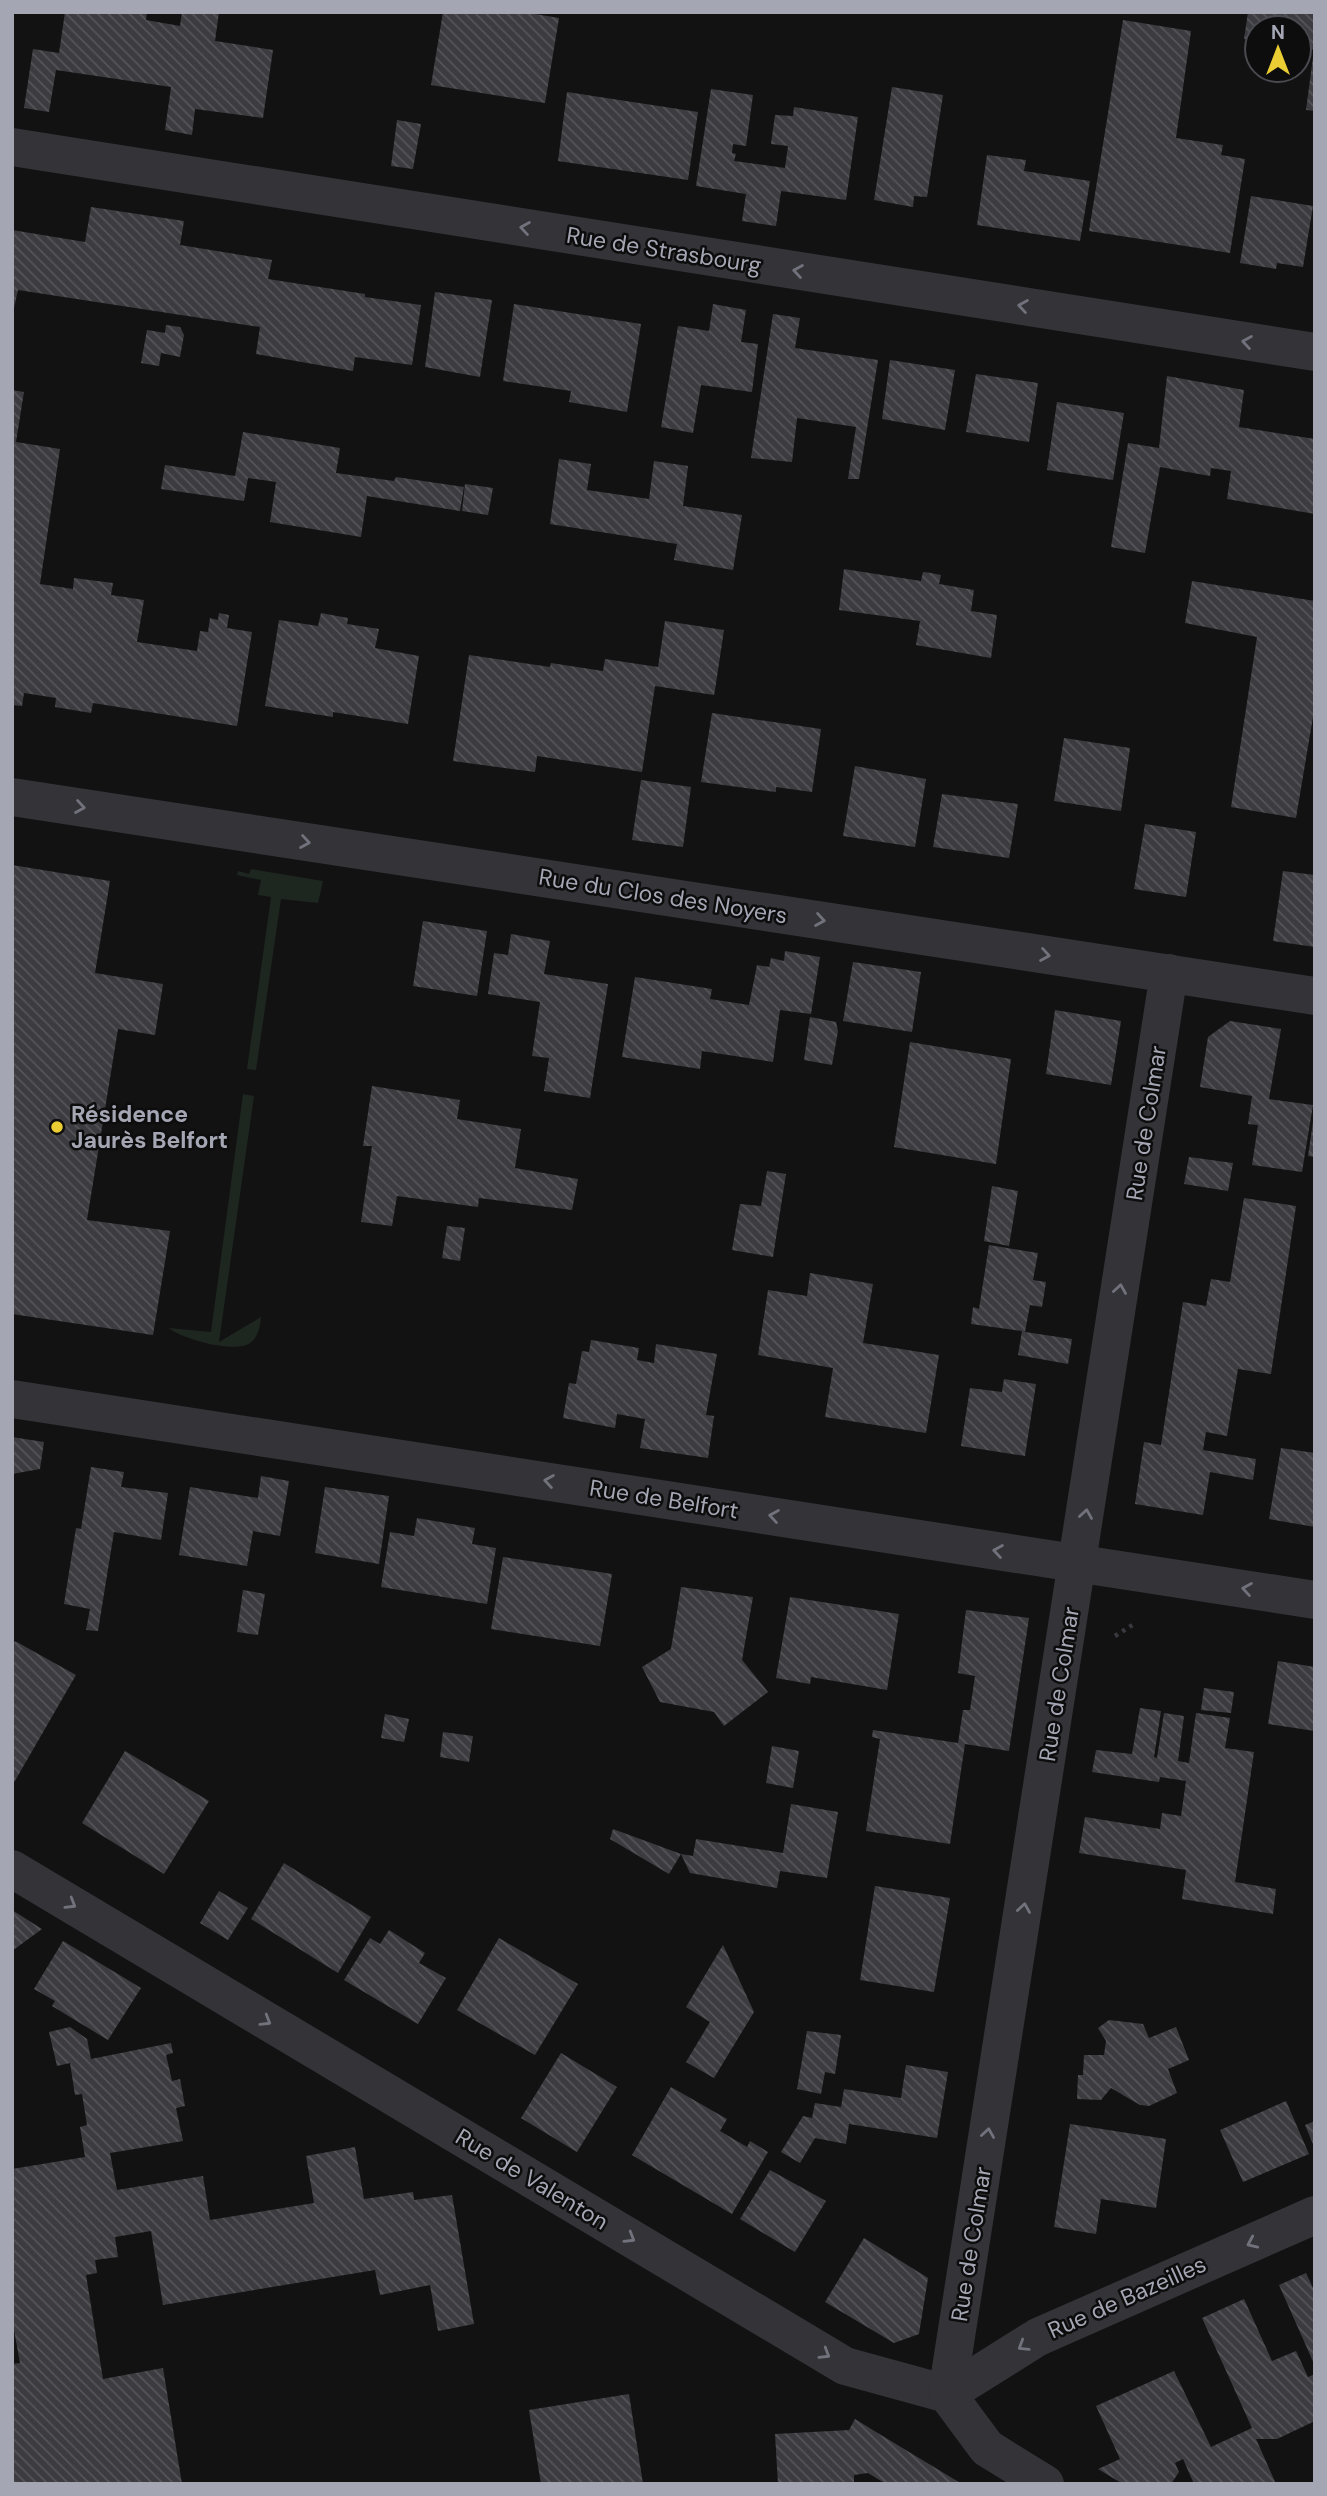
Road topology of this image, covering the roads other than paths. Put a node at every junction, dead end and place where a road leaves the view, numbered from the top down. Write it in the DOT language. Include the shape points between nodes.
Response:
graph roads {
  1 [pos="12,147"];
  2 [pos="1315,352"];
  3 [pos="12,797"];
  4 [pos="1169,973"];
  5 [pos="1315,996"];
  6 [pos="12,1399"];
  7 [pos="1078,1563"];
  8 [pos="1315,1600"];
  9 [pos="12,1869"];
  10 [pos="1315,2216"];
  11 [pos="947,2394"];
  12 [pos="1045,2484"];
  2 -- 1 [label="street, Rue de Strasbourg, one-way"];
  3 -- 4 [label="street, Rue du Clos des Noyers, one-way"];
  4 -- 5 [label="street, Rue du Clos des Noyers"];
  7 -- 4 [label="street, Rue de Colmar, one-way"];
  7 -- 6 [label="street, Rue de Belfort, one-way"];
  8 -- 7 [label="street, Rue de Belfort, one-way"];
  11 -- 7 [label="street, Rue de Colmar, one-way"];
  9 -- 11 [label="street, Rue de Valenton, one-way" via="845,2366"];
  10 -- 11 [label="street, Rue de Bazeilles, one-way" via="1038,2337"];
  11 -- 12 [label="street" via="987,2448"];
}
